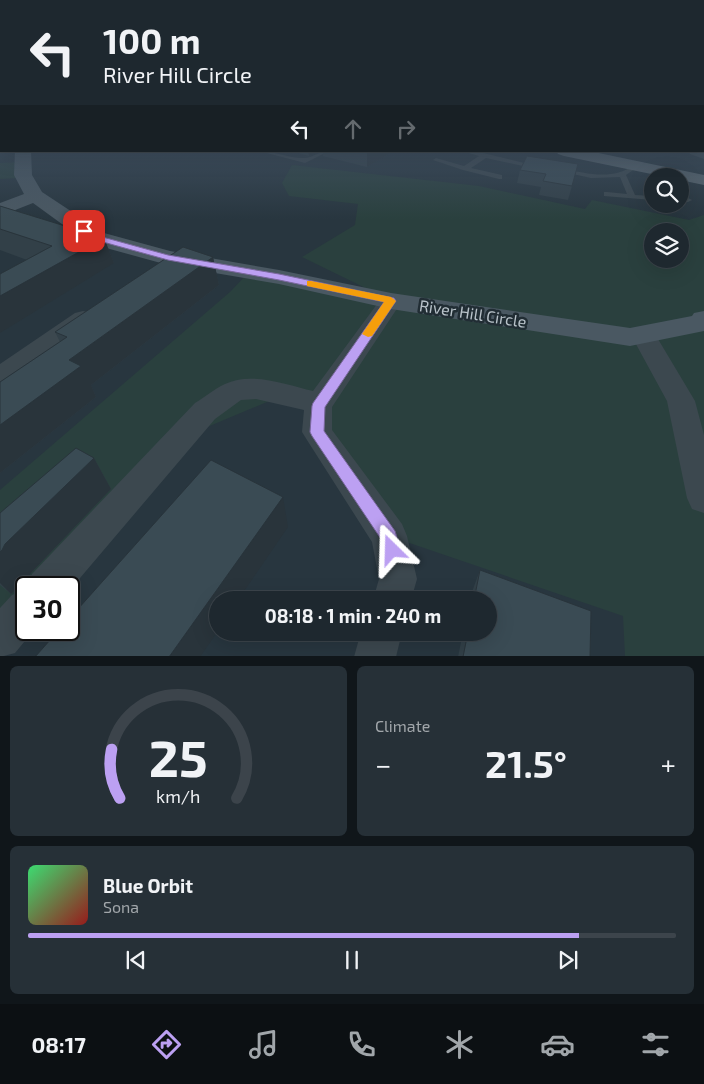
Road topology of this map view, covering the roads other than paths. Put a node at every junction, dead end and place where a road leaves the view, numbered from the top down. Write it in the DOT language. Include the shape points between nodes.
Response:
graph roads {
  1 [pos="24,158"];
  2 [pos="290,158"];
  3 [pos="312,158"];
  4 [pos="482,158"];
  5 [pos="493,158"];
  6 [pos="585,158"];
  7 [pos="436,160"];
  8 [pos="549,168"];
  9 [pos="465,169"];
  10 [pos="557,170"];
  11 [pos="629,171"];
  12 [pos="499,177"];
  13 [pos="704,180"];
  14 [pos="607,194"];
  15 [pos="35,196"];
  16 [pos="632,196"];
  17 [pos="644,197"];
  18 [pos="0,210"];
  19 [pos="168,258"];
  20 [pos="144,275"];
  21 [pos="391,301"];
  22 [pos="104,303"];
  23 [pos="704,319"];
  24 [pos="643,335"];
  25 [pos="0,377"];
  26 [pos="320,403"];
  27 [pos="704,498"];
  28 [pos="57,576"];
  29 [pos="394,591"];
  30 [pos="15,621"];
  31 [pos="0,638"];
  32 [pos="379,641"];
  33 [pos="375,656"];
  1 -- 15 [label="street, River Hill Circle" via="23,175"];
  2 -- 3 [label="lane" via="305,161"];
  4 -- 9 [label="lane"];
  5 -- 8 [label="lane"];
  6 -- 11 [label="main road"];
  7 -- 9 [label="lane"];
  9 -- 12 [label="lane"];
  10 -- 11 [label="lane" via="604,177"];
  11 -- 13 [label="main road"];
  11 -- 16 [label="lane"];
  14 -- 16 [label="lane"];
  15 -- 18 [label="street"];
  15 -- 19 [label="street, River Hill Circle" via="96,238"];
  16 -- 17 [label="lane"];
  19 -- 20 [label="street"];
  19 -- 21 [label="street, River Hill Circle"];
  21 -- 24 [label="street, River Hill Circle" via="630,338"];
  21 -- 26 [label="street"];
  22 -- 25 [label="street"];
  23 -- 24 [label="street, River Hill Circle" via="702,323"];
  24 -- 27 [label="street" via="681,400"];
  26 -- 28 [label="street" via="256,389 235,391 205,411"];
  26 -- 29 [label="street" via="317,432 389,536 398,578"];
  30 -- 31 [label="street"];
  32 -- 33 [label="street"];
}
